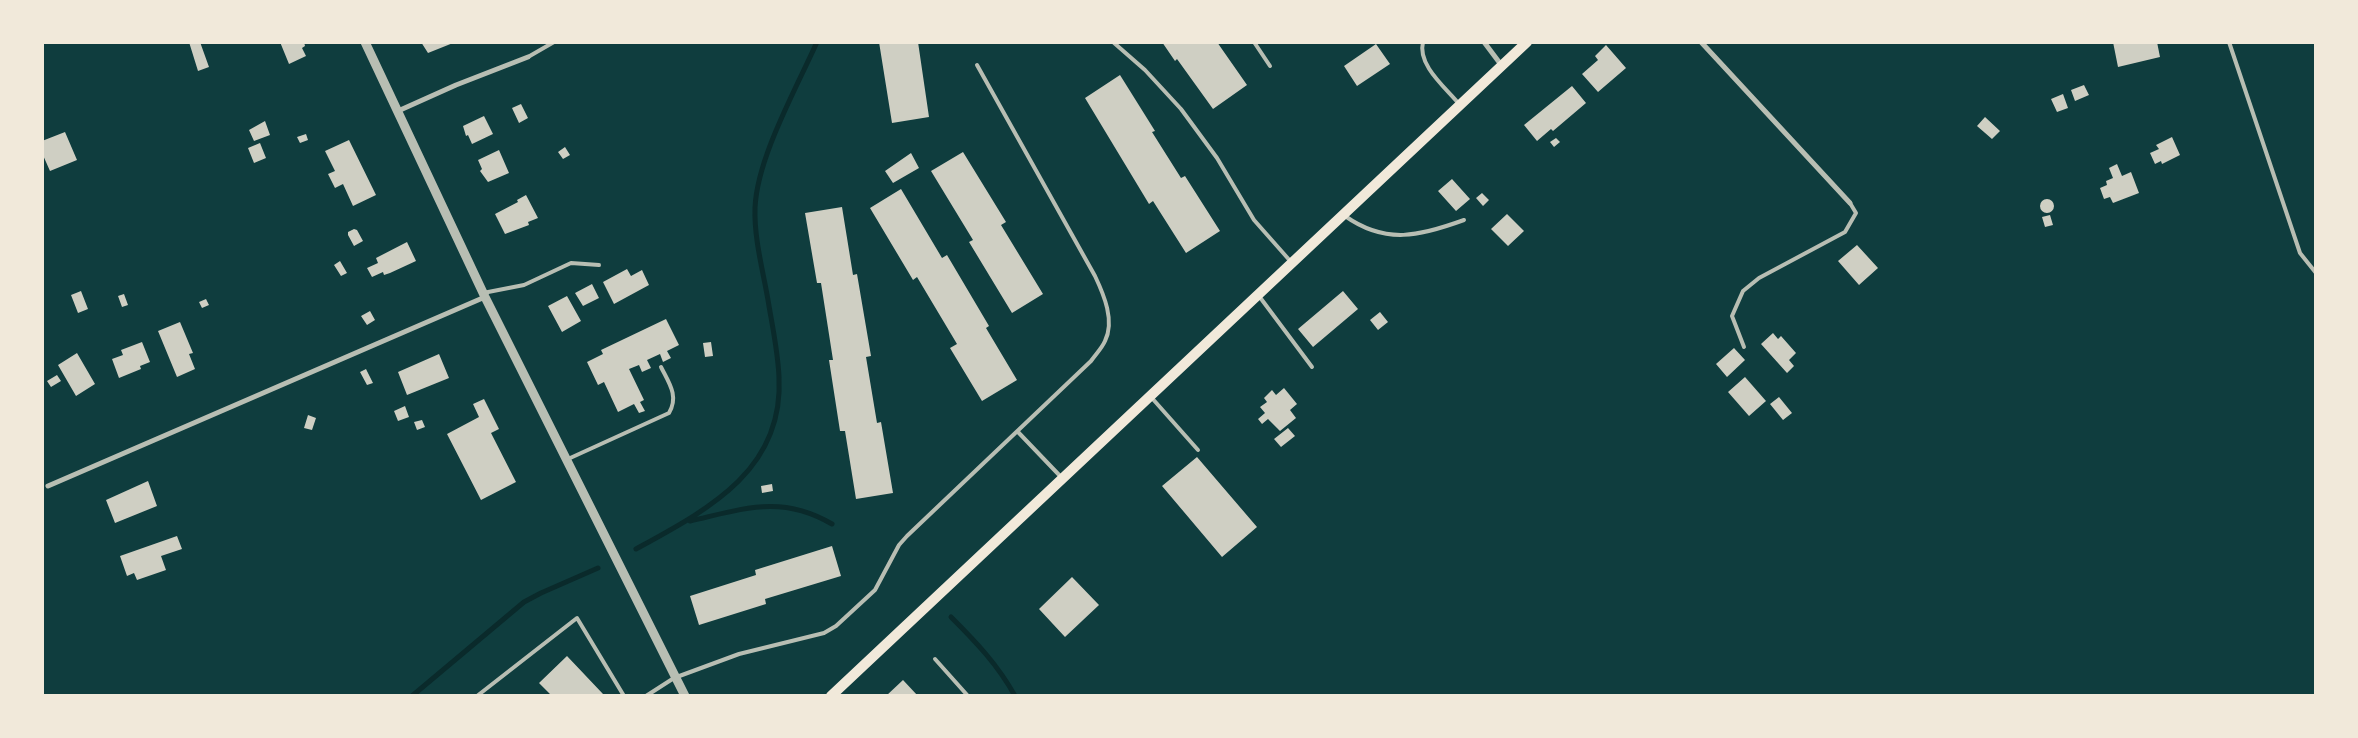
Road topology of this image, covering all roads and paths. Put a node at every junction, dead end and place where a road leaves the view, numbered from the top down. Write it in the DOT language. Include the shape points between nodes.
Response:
graph roads {
  1 [pos="364,42"];
  2 [pos="554,42"];
  3 [pos="1113,42"];
  4 [pos="1254,42"];
  5 [pos="1423,42"];
  6 [pos="1484,42"];
  7 [pos="1528,42"];
  8 [pos="1701,42"];
  9 [pos="2229,42"];
  10 [pos="528,57"];
  11 [pos="977,64"];
  12 [pos="1270,66"];
  13 [pos="1502,66"];
  14 [pos="1460,105"];
  15 [pos="398,111"];
  16 [pos="1850,203"];
  17 [pos="1343,215"];
  18 [pos="1464,220"];
  19 [pos="1292,263"];
  20 [pos="599,264"];
  21 [pos="2316,273"];
  22 [pos="1258,294"];
  23 [pos="484,295"];
  24 [pos="1744,347"];
  25 [pos="661,367"];
  26 [pos="1312,367"];
  27 [pos="1150,395"];
  28 [pos="1018,432"];
  29 [pos="1198,450"];
  30 [pos="566,460"];
  31 [pos="1062,478"];
  32 [pos="48,486"];
  33 [pos="935,659"];
  34 [pos="674,678"];
  35 [pos="478,696"];
  36 [pos="624,696"];
  37 [pos="646,696"];
  38 [pos="685,696"];
  39 [pos="831,696"];
  40 [pos="968,696"];
  1 -- 15 [label="street"];
  2 -- 10 [label="lane"];
  3 -- 19 [label="lane" via="1145,70 1181,109 1217,158 1254,220"];
  4 -- 12 [label="lane"];
  5 -- 14 [label="lane" via="1427,66"];
  6 -- 13 [label="street"];
  7 -- 13 [label="main road"];
  8 -- 16 [label="street"];
  9 -- 21 [label="lane" via="2300,253"];
  10 -- 15 [label="street"];
  11 -- 28 [label="lane" via="1095,276 1107,307 1107,334 1096,354"];
  13 -- 14 [label="main road"];
  14 -- 17 [label="main road"];
  15 -- 23 [label="street"];
  16 -- 24 [label="lane" via="1856,213 1845,232 1759,278 1743,291 1732,316"];
  17 -- 18 [label="lane" via="1387,236 1428,233"];
  17 -- 19 [label="main road"];
  19 -- 22 [label="main road"];
  20 -- 23 [label="lane" via="571,263 524,285"];
  22 -- 26 [label="lane"];
  22 -- 27 [label="main road"];
  23 -- 30 [label="street"];
  23 -- 32 [label="street"];
  25 -- 30 [label="lane" via="674,394 674,405 669,413"];
  27 -- 29 [label="lane"];
  27 -- 31 [label="main road"];
  28 -- 31 [label="lane"];
  28 -- 34 [label="lane" via="917,524 898,546 875,590 836,626 824,633 739,654"];
  30 -- 34 [label="street"];
  31 -- 39 [label="main road"];
  33 -- 40 [label="lane"];
  34 -- 37 [label="lane"];
  34 -- 38 [label="street"];
  35 -- 36 [label="lane" via="576,618"];
}
